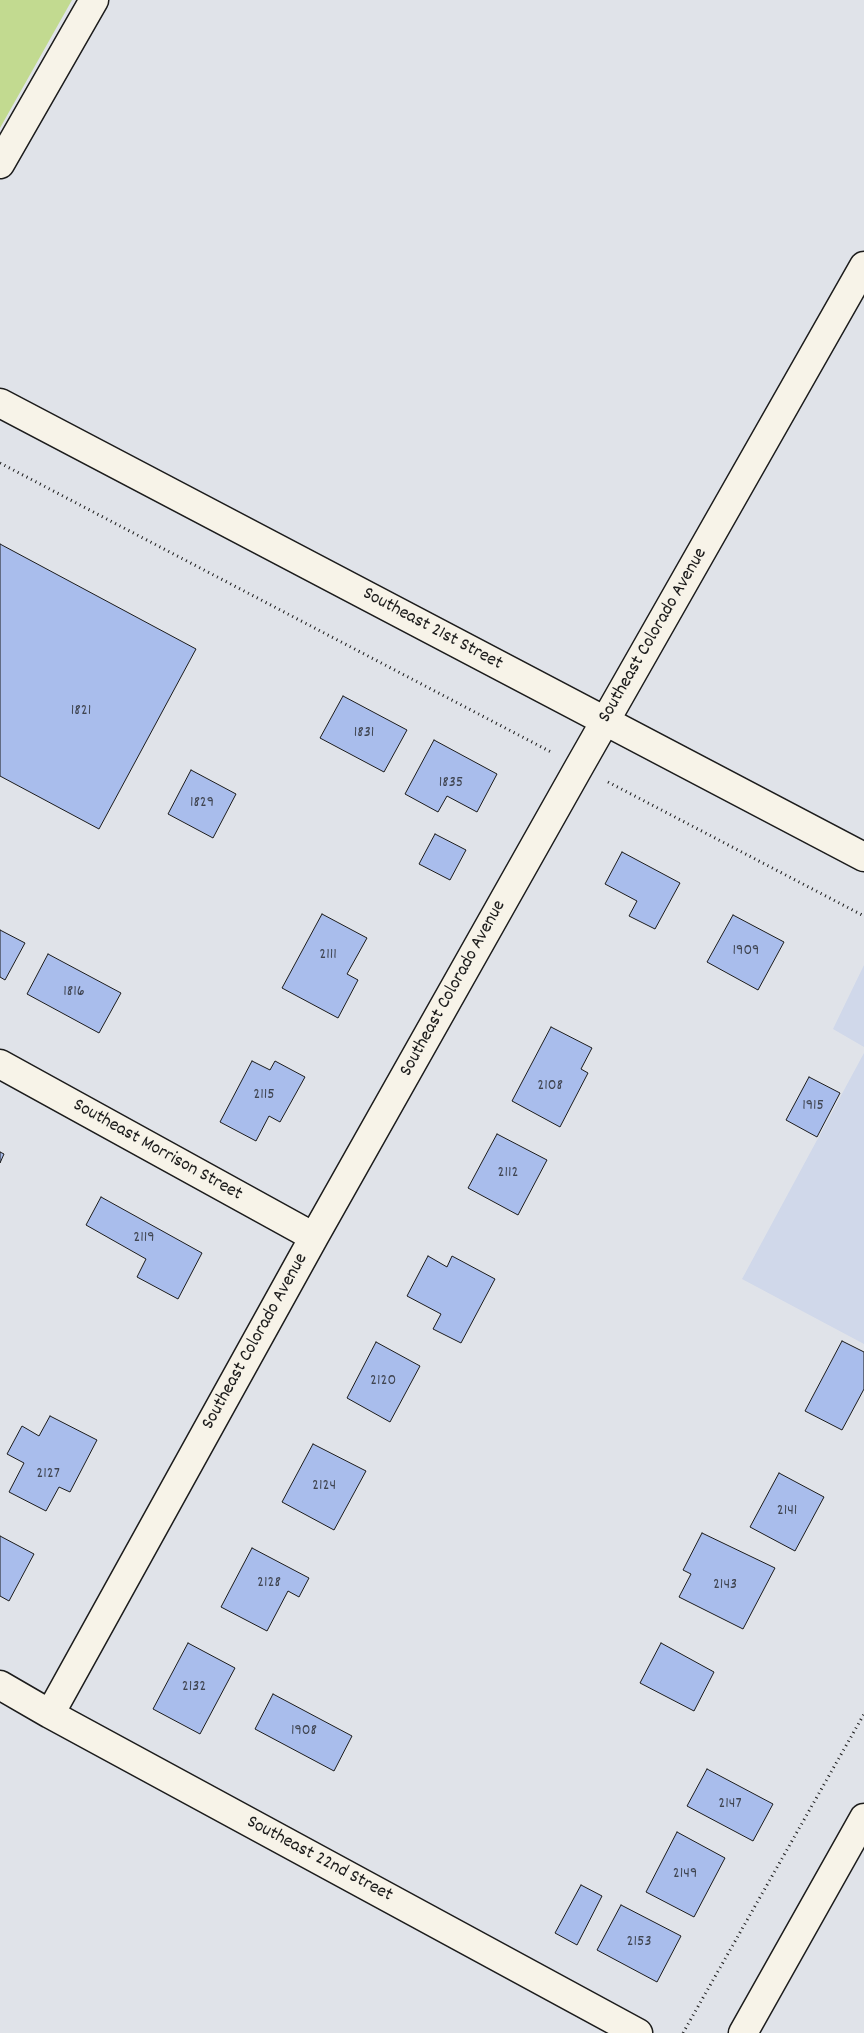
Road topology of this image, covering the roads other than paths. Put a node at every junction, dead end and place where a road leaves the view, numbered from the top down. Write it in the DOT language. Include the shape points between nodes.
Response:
graph roads {
  1 [pos="94,0"];
  2 [pos="0,164"];
  3 [pos="864,266"];
  4 [pos="0,403"];
  5 [pos="606,721"];
  6 [pos="864,857"];
  7 [pos="0,1064"];
  8 [pos="314,1237"];
  9 [pos="0,1685"];
  10 [pos="50,1714"];
  11 [pos="864,1818"];
  12 [pos="638,2033"];
  13 [pos="744,2033"];
  1 -- 2 [label="street"];
  3 -- 5 [label="street, Southeast Colorado Avenue"];
  4 -- 5 [label="street, Southeast 21st Street"];
  5 -- 6 [label="street, Southeast 21st Street"];
  5 -- 8 [label="street, Southeast Colorado Avenue"];
  7 -- 8 [label="street, Southeast Morrison Street"];
  8 -- 10 [label="street, Southeast Colorado Avenue"];
  9 -- 10 [label="street, Southeast 22nd Street"];
  10 -- 12 [label="street, Southeast 22nd Street"];
  11 -- 13 [label="street"];
}
